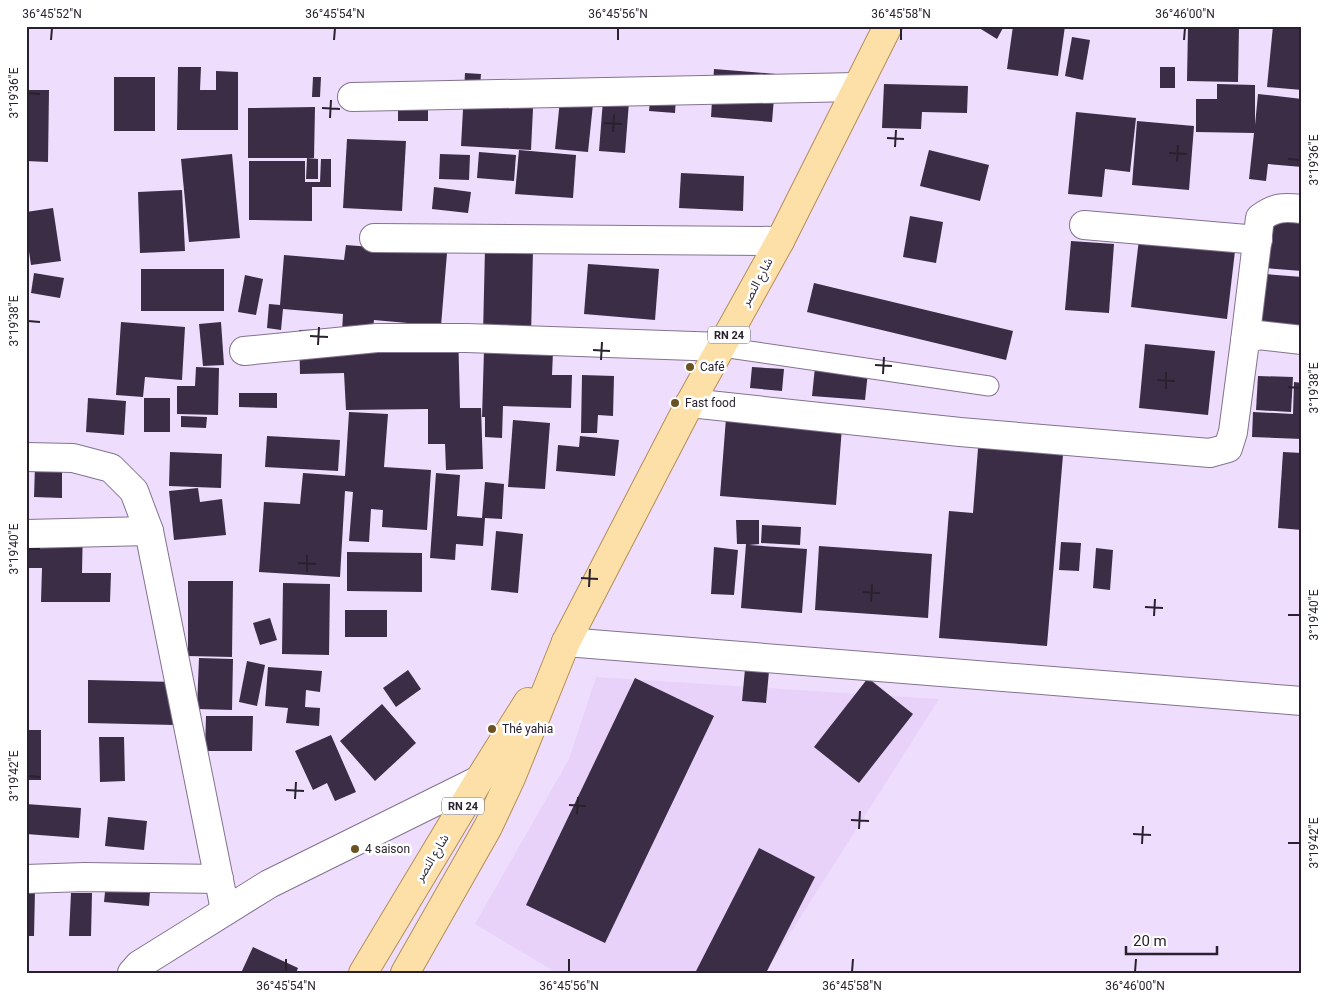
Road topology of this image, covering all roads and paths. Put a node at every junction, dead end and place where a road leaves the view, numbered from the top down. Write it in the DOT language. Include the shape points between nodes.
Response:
graph roads {
  1 [pos="888,26"];
  2 [pos="857,87"];
  3 [pos="352,97"];
  4 [pos="1302,209"];
  5 [pos="1084,225"];
  6 [pos="374,238"];
  7 [pos="1258,240"];
  8 [pos="780,241"];
  9 [pos="1302,340"];
  10 [pos="1245,341"];
  11 [pos="722,347"];
  12 [pos="244,350"];
  13 [pos="988,386"];
  14 [pos="690,404"];
  15 [pos="26,457"];
  16 [pos="149,531"];
  17 [pos="26,534"];
  18 [pos="566,642"];
  19 [pos="1302,701"];
  20 [pos="479,780"];
  21 [pos="26,879"];
  22 [pos="219,879"];
  23 [pos="225,910"];
  24 [pos="132,973"];
  25 [pos="363,973"];
  26 [pos="405,973"];
  1 -- 2 [label="main road, شارع النصر / RN 24"];
  2 -- 3 [label="street"];
  2 -- 8 [label="main road, شارع النصر / RN 24"];
  4 -- 7 [label="street" via="1270,210 1260,218"];
  5 -- 7 [label="street"];
  6 -- 8 [label="street"];
  7 -- 10 [label="street"];
  8 -- 11 [label="main road, شارع النصر / RN 24"];
  9 -- 10 [label="street" via="1258,335"];
  10 -- 14 [label="street" via="1228,448 1210,453 960,432"];
  11 -- 12 [label="street" via="377,338"];
  11 -- 13 [label="lane"];
  11 -- 14 [label="main road, شارع النصر / RN 24"];
  14 -- 18 [label="main road, شارع النصر / RN 24"];
  15 -- 16 [label="street" via="74,458 111,468 134,491"];
  16 -- 17 [label="street"];
  16 -- 22 [label="street"];
  18 -- 19 [label="street"];
  18 -- 20 [label="main road, شارع النصر / RN 24"];
  18 -- 26 [label="main road, شارع النصر / RN 24" via="497,810"];
  20 -- 23 [label="street" via="269,884"];
  20 -- 25 [label="main road, شارع النصر / RN 24"];
  21 -- 22 [label="street" via="85,876"];
  22 -- 23 [label="street"];
  23 -- 24 [label="street" via="139,965"];
}
